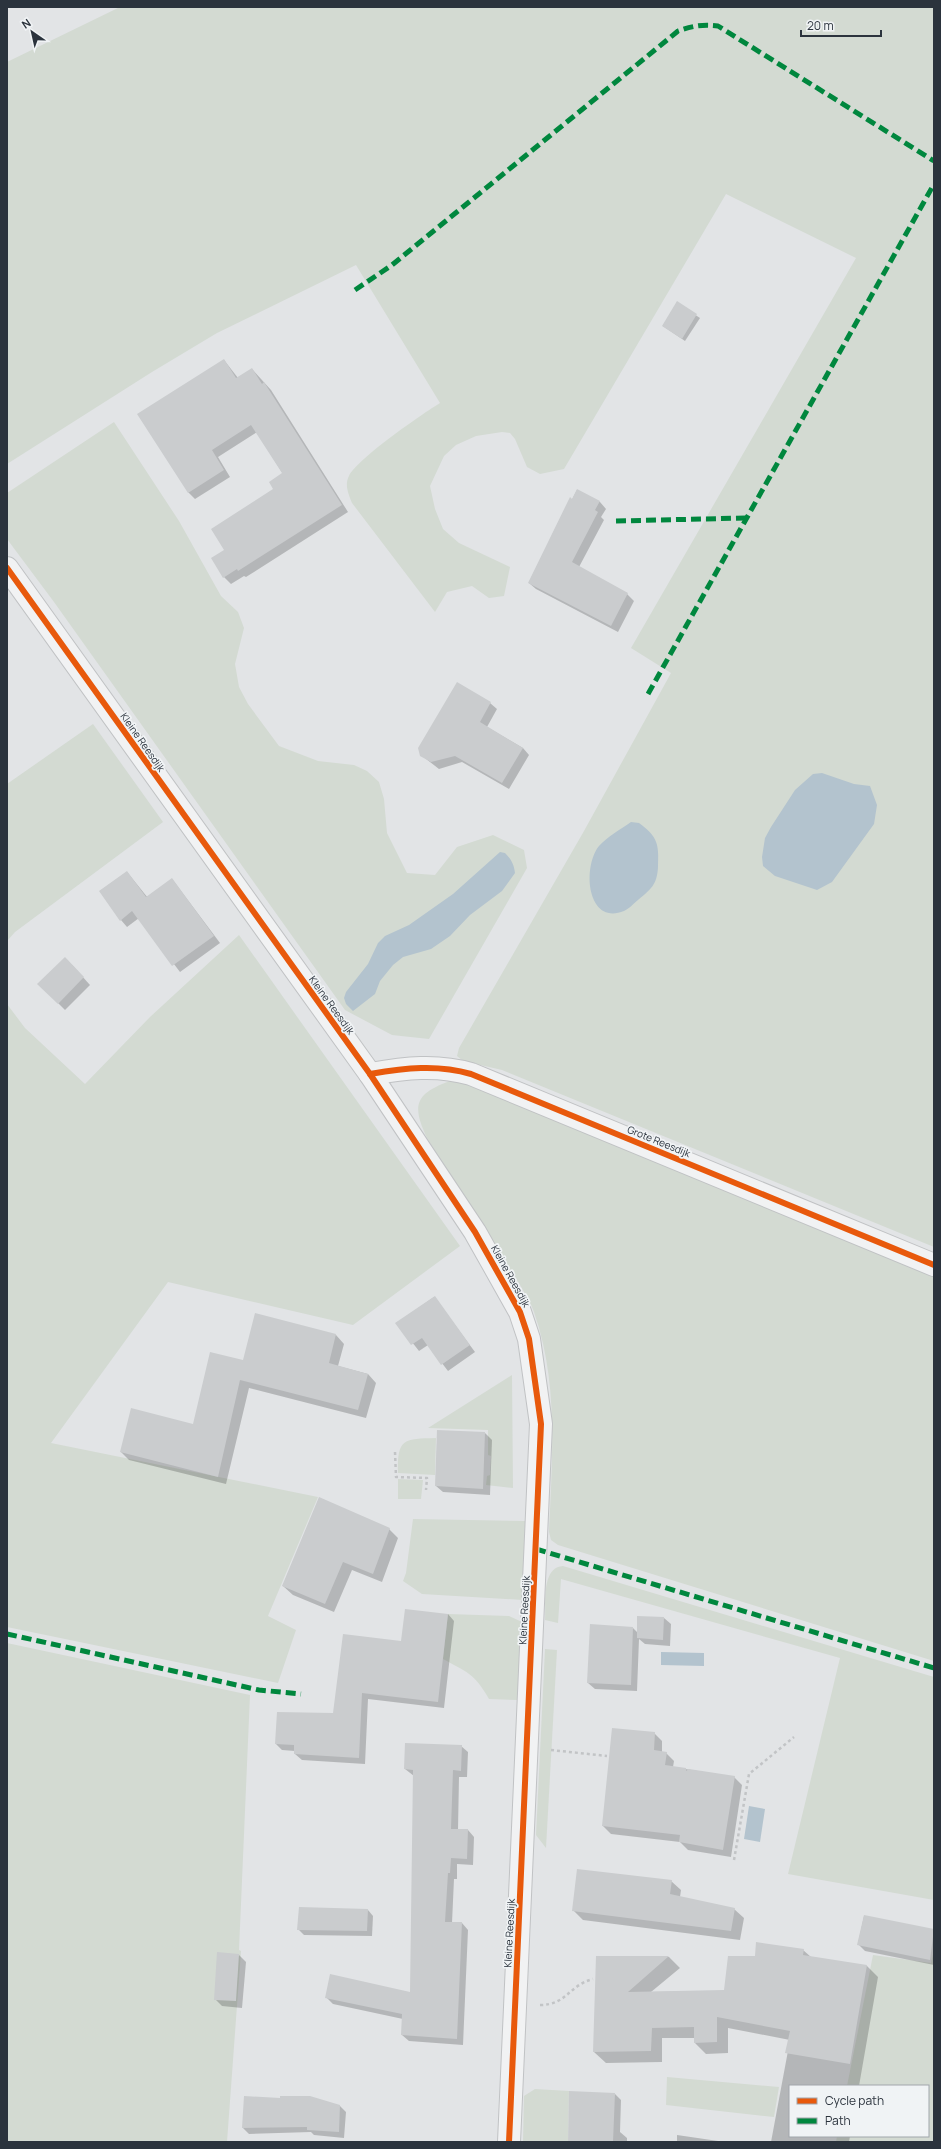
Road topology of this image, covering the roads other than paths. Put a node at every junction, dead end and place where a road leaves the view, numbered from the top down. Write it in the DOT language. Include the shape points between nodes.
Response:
graph roads {
  1 [pos="7,568"];
  2 [pos="370,1074"];
  3 [pos="934,1265"];
  4 [pos="509,2142"];
  1 -- 2 [label="street, Kleine Reesdijk"];
  2 -- 3 [label="street, Grote Reesdijk" via="421,1067 454,1069 471,1074"];
  2 -- 4 [label="street, Kleine Reesdijk" via="475,1232 520,1312 530,1339 541,1424"];
}
